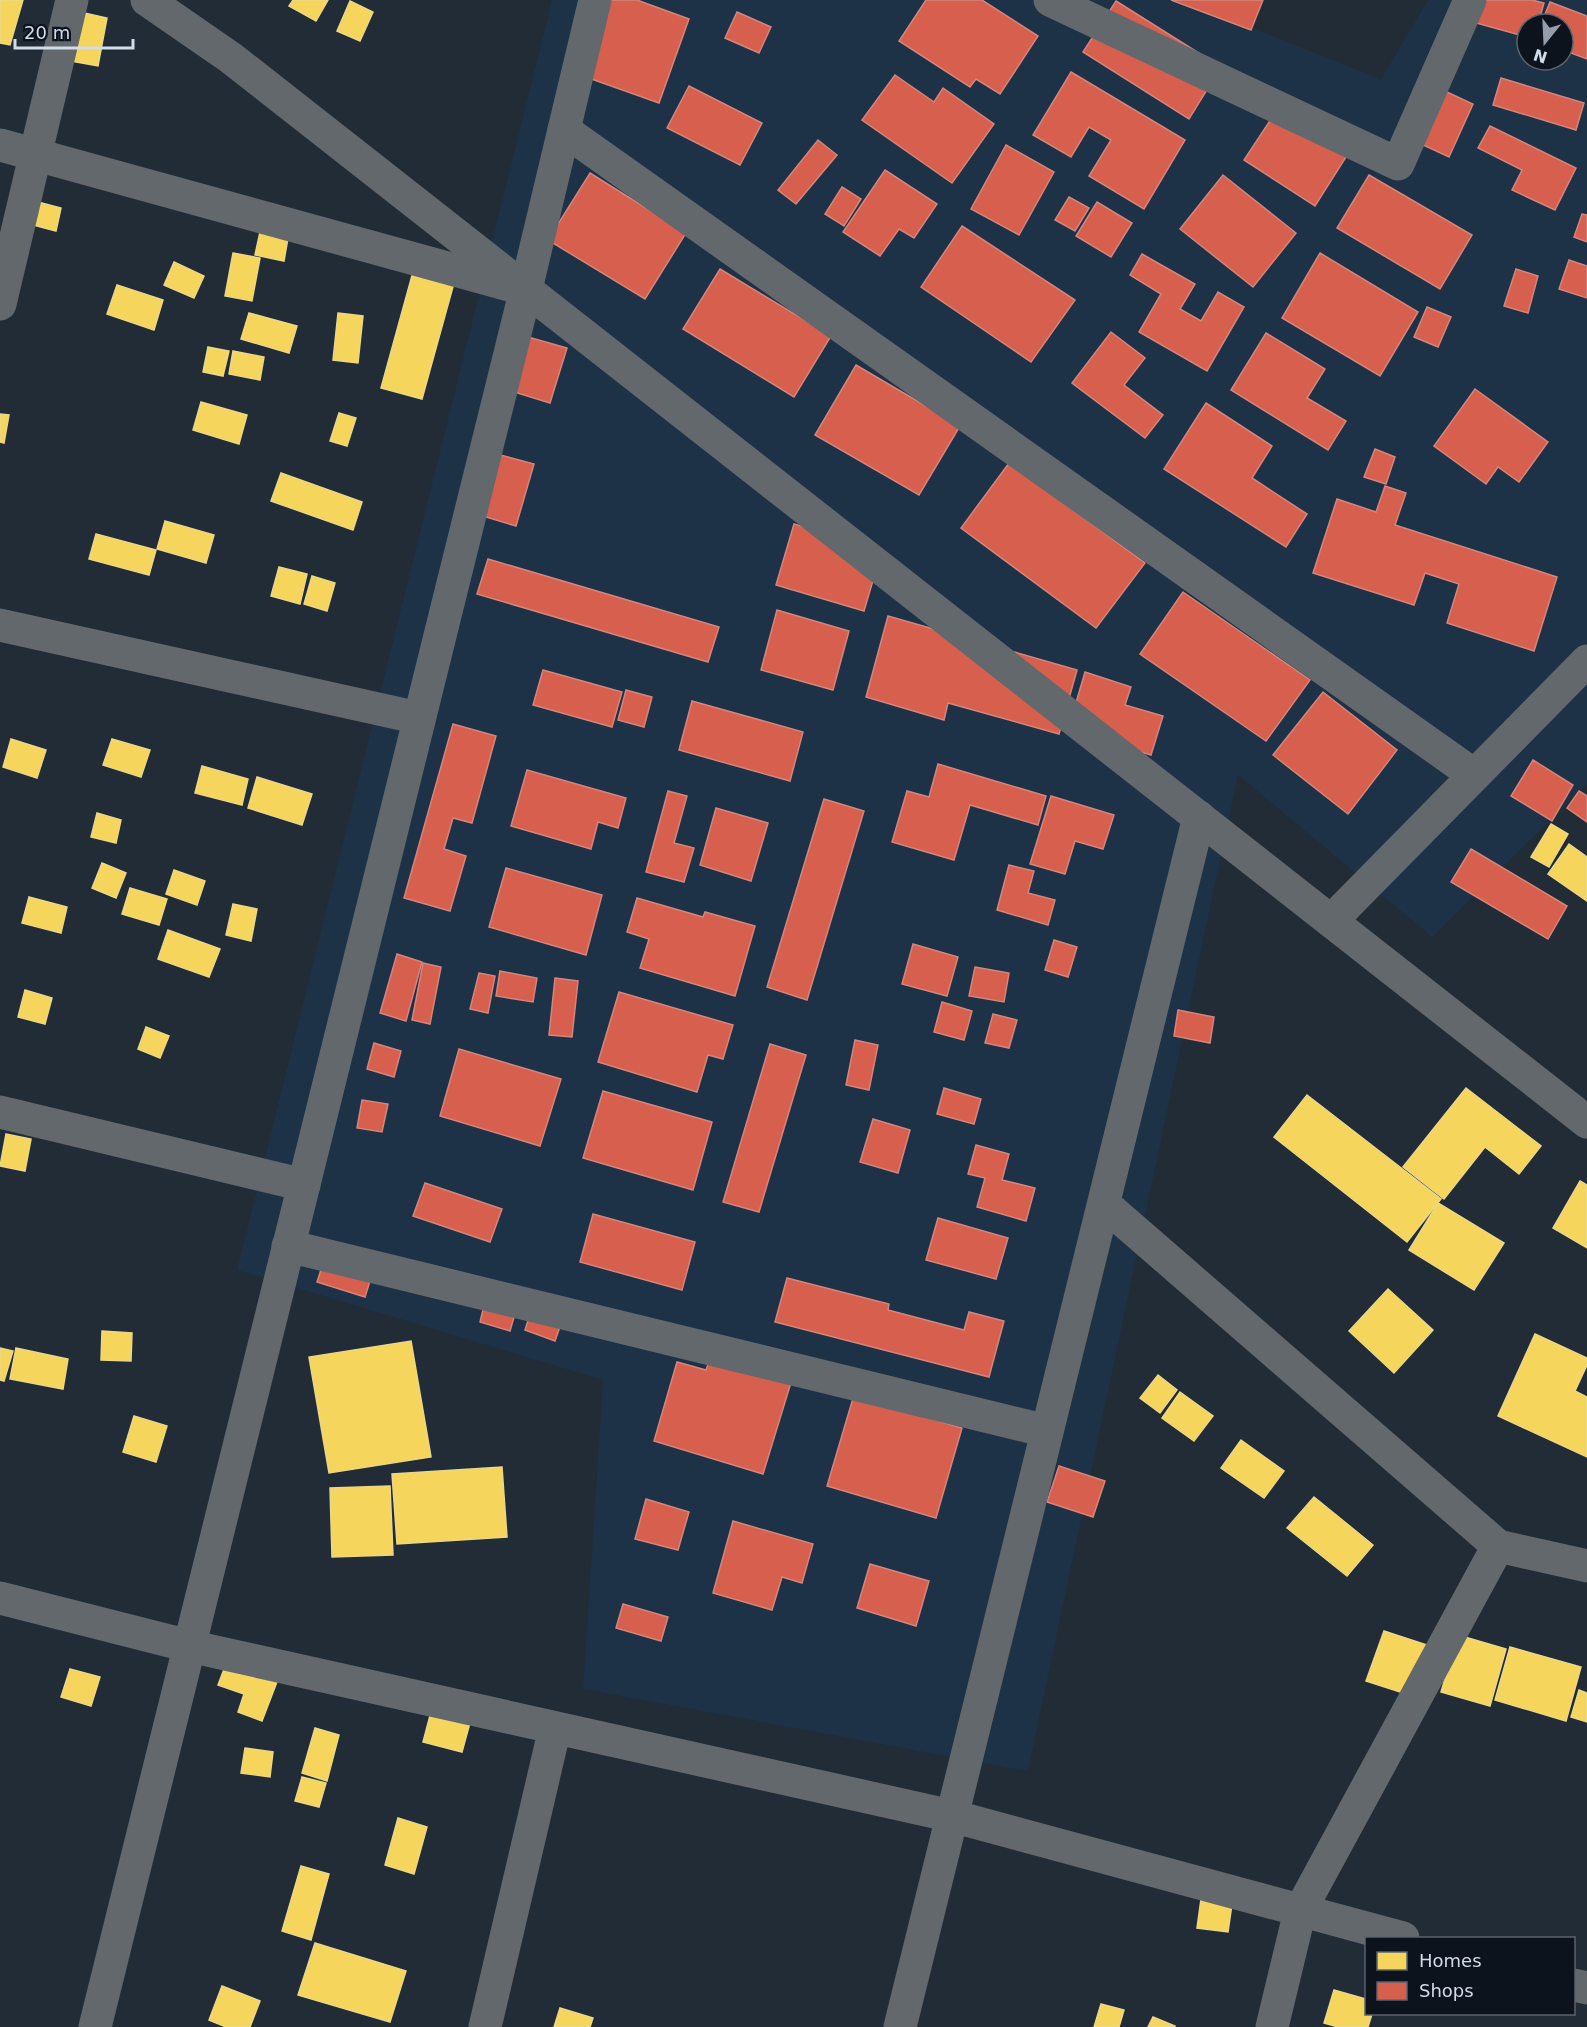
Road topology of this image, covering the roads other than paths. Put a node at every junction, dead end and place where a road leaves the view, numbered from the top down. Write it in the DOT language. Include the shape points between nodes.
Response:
graph roads {
  1 [pos="72,0"];
  2 [pos="147,0"];
  3 [pos="595,0"];
  4 [pos="1050,0"];
  5 [pos="1470,0"];
  6 [pos="564,130"];
  7 [pos="0,145"];
  8 [pos="35,154"];
  9 [pos="526,289"];
  10 [pos="0,304"];
  11 [pos="0,625"];
  12 [pos="1587,662"];
  13 [pos="419,718"];
  14 [pos="1474,775"];
  15 [pos="1199,817"];
  16 [pos="1331,921"];
  17 [pos="0,1112"];
  18 [pos="1587,1122"];
  19 [pos="304,1185"];
  20 [pos="1104,1204"];
  21 [pos="288,1246"];
  22 [pos="1047,1431"];
  23 [pos="1498,1546"];
  24 [pos="1587,1566"];
  25 [pos="0,1598"];
  26 [pos="189,1646"];
  27 [pos="555,1728"];
  28 [pos="952,1816"];
  29 [pos="1300,1911"];
  30 [pos="1399,1937"];
  31 [pos="95,2027"];
  32 [pos="485,2027"];
  33 [pos="900,2027"];
  34 [pos="1272,2027"];
  1 -- 8 [label="street"];
  2 -- 9 [label="street" via="231,58"];
  3 -- 6 [label="street"];
  4 -- 5 [label="street" via="1398,164"];
  6 -- 9 [label="street"];
  6 -- 14 [label="street"];
  7 -- 8 [label="street"];
  8 -- 9 [label="street"];
  8 -- 10 [label="street"];
  9 -- 13 [label="street"];
  9 -- 15 [label="street"];
  11 -- 13 [label="street"];
  12 -- 14 [label="street"];
  13 -- 19 [label="street"];
  14 -- 16 [label="street"];
  15 -- 16 [label="street"];
  15 -- 20 [label="street"];
  16 -- 18 [label="street"];
  17 -- 19 [label="street"];
  19 -- 21 [label="street"];
  20 -- 22 [label="street"];
  20 -- 23 [label="street"];
  21 -- 22 [label="street"];
  21 -- 26 [label="street"];
  22 -- 28 [label="street"];
  23 -- 24 [label="street"];
  23 -- 29 [label="street"];
  25 -- 26 [label="street"];
  26 -- 27 [label="street"];
  26 -- 31 [label="street"];
  27 -- 28 [label="street"];
  27 -- 32 [label="street"];
  28 -- 29 [label="street"];
  28 -- 33 [label="street"];
  29 -- 30 [label="street"];
  29 -- 34 [label="street"];
}
